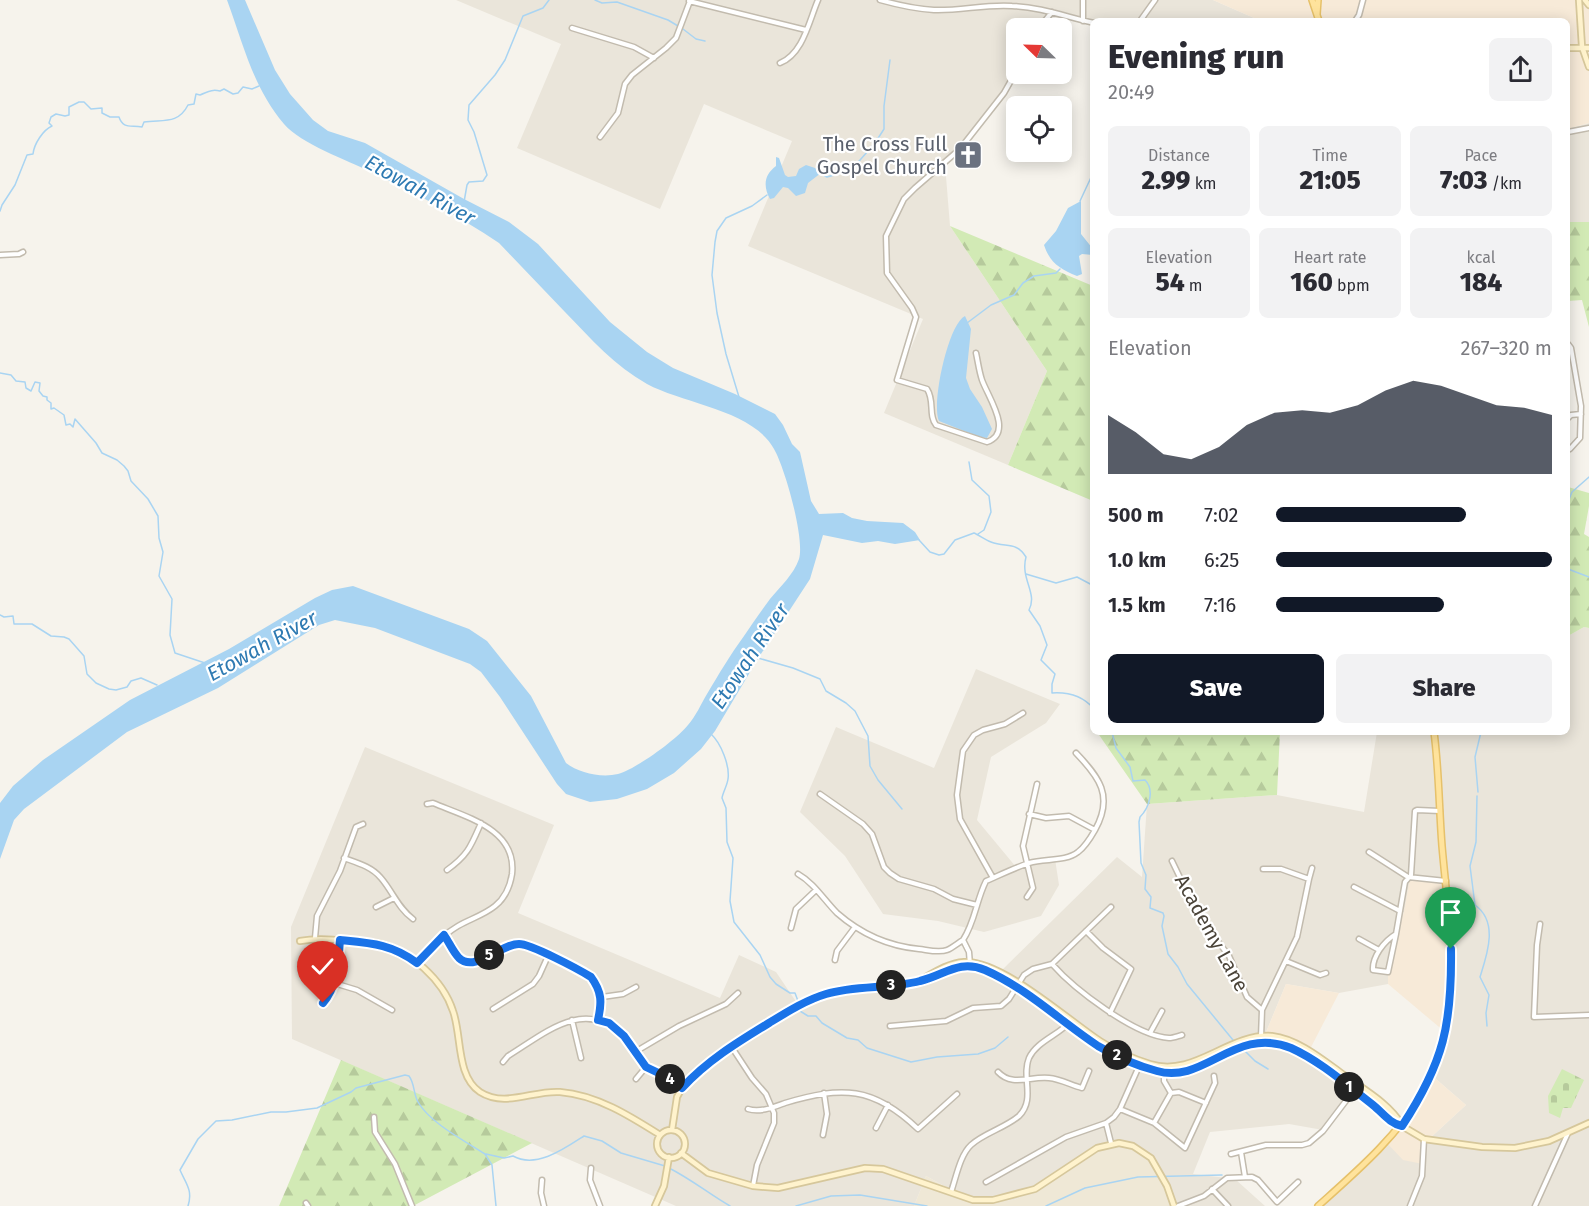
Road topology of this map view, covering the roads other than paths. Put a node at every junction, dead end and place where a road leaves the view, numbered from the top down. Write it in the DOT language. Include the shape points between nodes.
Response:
graph roads {
  1 [pos="818,0"];
  2 [pos="880,0"];
  3 [pos="1083,0"];
  4 [pos="1155,0"];
  5 [pos="1312,0"];
  6 [pos="1318,0"];
  7 [pos="1363,0"];
  8 [pos="1579,0"];
  9 [pos="689,1"];
  10 [pos="1052,12"];
  11 [pos="1047,18"];
  12 [pos="1142,18"];
  13 [pos="1317,18"];
  14 [pos="1317,18"];
  15 [pos="1357,18"];
  16 [pos="1083,21"];
  17 [pos="1090,22"];
  18 [pos="572,28"];
  19 [pos="806,30"];
  20 [pos="1582,47"];
  21 [pos="1570,48"];
  22 [pos="1589,48"];
  23 [pos="654,58"];
  24 [pos="780,63"];
  25 [pos="1589,67"];
  26 [pos="1009,84"];
  27 [pos="1589,128"];
  28 [pos="1570,132"];
  29 [pos="600,137"];
  30 [pos="23,252"];
  31 [pos="0,255"];
  32 [pos="1570,347"];
  33 [pos="976,353"];
  34 [pos="1581,414"];
  35 [pos="1570,417"];
  36 [pos="1570,449"];
  37 [pos="1023,713"];
  38 [pos="1434,735"];
  39 [pos="1076,753"];
  40 [pos="1037,784"];
  41 [pos="820,794"];
  42 [pos="427,804"];
  43 [pos="1441,811"];
  44 [pos="1029,814"];
  45 [pos="481,823"];
  46 [pos="363,824"];
  47 [pos="1095,830"];
  48 [pos="1369,852"];
  49 [pos="344,858"];
  50 [pos="1172,861"];
  51 [pos="1028,864"];
  52 [pos="1312,868"];
  53 [pos="1263,869"];
  54 [pos="447,870"];
  55 [pos="798,874"];
  56 [pos="1408,877"];
  57 [pos="993,878"];
  58 [pos="1309,879"];
  59 [pos="1446,880"];
  60 [pos="1354,887"];
  61 [pos="816,890"];
  62 [pos="1027,897"];
  63 [pos="394,898"];
  64 [pos="977,905"];
  65 [pos="376,907"];
  66 [pos="1111,907"];
  67 [pos="1400,911"];
  68 [pos="413,919"];
  69 [pos="1540,924"];
  70 [pos="855,927"];
  71 [pos="791,928"];
  72 [pos="1086,931"];
  73 [pos="1396,934"];
  74 [pos="444,935"];
  75 [pos="315,938"];
  76 [pos="1359,939"];
  77 [pos="340,940"];
  78 [pos="963,940"];
  79 [pos="300,941"];
  80 [pos="1380,950"];
  81 [pos="548,956"];
  82 [pos="836,960"];
  83 [pos="1286,961"];
  84 [pos="417,963"];
  85 [pos="970,964"];
  86 [pos="1052,964"];
  87 [pos="1326,973"];
  88 [pos="334,983"];
  89 [pos="1018,986"];
  90 [pos="636,987"];
  91 [pos="738,993"];
  92 [pos="602,997"];
  93 [pos="323,1003"];
  94 [pos="493,1009"];
  95 [pos="1262,1010"];
  96 [pos="392,1011"];
  97 [pos="1162,1011"];
  98 [pos="1110,1013"];
  99 [pos="1589,1015"];
  100 [pos="572,1020"];
  101 [pos="598,1020"];
  102 [pos="1070,1022"];
  103 [pos="890,1026"];
  104 [pos="1150,1033"];
  105 [pos="1182,1035"];
  106 [pos="1261,1037"];
  107 [pos="731,1046"];
  108 [pos="634,1052"];
  109 [pos="582,1058"];
  110 [pos="503,1062"];
  111 [pos="1140,1064"];
  112 [pos="646,1067"];
  113 [pos="1164,1070"];
  114 [pos="1089,1071"];
  115 [pos="998,1072"];
  116 [pos="1214,1076"];
  117 [pos="636,1079"];
  118 [pos="1028,1079"];
  119 [pos="1358,1085"];
  120 [pos="682,1088"];
  121 [pos="1354,1090"];
  122 [pos="824,1093"];
  123 [pos="1171,1093"];
  124 [pos="957,1094"];
  125 [pos="1206,1102"];
  126 [pos="888,1105"];
  127 [pos="773,1107"];
  128 [pos="748,1108"];
  129 [pos="1120,1109"];
  130 [pos="374,1117"];
  131 [pos="1106,1123"];
  132 [pos="1154,1123"];
  133 [pos="1587,1124"];
  134 [pos="1402,1126"];
  135 [pos="876,1128"];
  136 [pos="672,1130"];
  137 [pos="1589,1131"];
  138 [pos="1569,1132"];
  139 [pos="660,1135"];
  140 [pos="823,1135"];
  141 [pos="1424,1139"];
  142 [pos="1111,1143"];
  143 [pos="681,1152"];
  144 [pos="1241,1152"];
  145 [pos="1231,1154"];
  146 [pos="669,1157"];
  147 [pos="591,1168"];
  148 [pos="1245,1177"];
  149 [pos="542,1180"];
  150 [pos="986,1182"];
  151 [pos="1298,1182"];
  152 [pos="753,1186"];
  153 [pos="1212,1189"];
  154 [pos="951,1192"];
  155 [pos="412,1206"];
  156 [pos="544,1206"];
  157 [pos="600,1206"];
  158 [pos="655,1206"];
  159 [pos="1176,1206"];
  160 [pos="1228,1206"];
  161 [pos="1318,1206"];
  162 [pos="1410,1206"];
  163 [pos="1535,1206"];
  1 -- 19 [label="street"];
  2 -- 10 [label="street" via="933,10 996,5"];
  3 -- 16 [label="street"];
  4 -- 12 [label="street"];
  5 -- 13 [label="main road"];
  6 -- 14 [label="main road"];
  7 -- 15 [label="street"];
  8 -- 20 [label="street"];
  9 -- 19 [label="street"];
  9 -- 23 [label="street" via="676,38"];
  10 -- 11 [label="street"];
  10 -- 16 [label="street"];
  16 -- 17 [label="street"];
  18 -- 23 [label="street" via="634,47"];
  19 -- 24 [label="street" via="795,53"];
  20 -- 21 [label="street"];
  20 -- 22 [label="street"];
  20 -- 25 [label="street"];
  23 -- 29 [label="street" via="625,84 618,113"];
  26 -- 33 [label="street" via="960,149 904,199 886,237 887,273 916,317 897,380 927,389 936,425 980,441 991,441 998,434 999,424"];
  27 -- 28 [label="street"];
  30 -- 31 [label="street"];
  32 -- 34 [label="street"];
  34 -- 35 [label="street"];
  34 -- 36 [label="street" via="1580,438"];
  37 -- 57 [label="street" via="974,735 963,751 957,795 960,819"];
  38 -- 43 [label="main road"];
  39 -- 47 [label="street" via="1102,788 1102,818"];
  40 -- 44 [label="street"];
  41 -- 64 [label="street" via="872,834 890,873"];
  42 -- 45 [label="street"];
  43 -- 56 [label="street" via="1415,812"];
  43 -- 59 [label="main road"];
  44 -- 47 [label="street" via="1046,818 1069,816"];
  44 -- 51 [label="street" via="1023,846"];
  45 -- 54 [label="street" via="469,851"];
  45 -- 74 [label="street" via="507,847 512,867 508,888 496,906"];
  46 -- 49 [label="street" via="356,827"];
  47 -- 51 [label="street" via="1078,852 1062,859"];
  48 -- 56 [label="street"];
  49 -- 63 [label="street" via="365,865 381,877"];
  49 -- 75 [label="street" via="317,916"];
  50 -- 95 [label="street, Academy Lane" via="1198,915 1229,956 1247,997"];
  51 -- 57 [label="street"];
  51 -- 62 [label="street" via="1034,888"];
  52 -- 58 [label="street"];
  53 -- 58 [label="street" via="1281,869"];
  55 -- 61 [label="street"];
  56 -- 59 [label="street"];
  56 -- 67 [label="street"];
  57 -- 64 [label="street" via="986,881"];
  58 -- 83 [label="street" via="1297,937"];
  59 -- 134 [label="main road" via="1451,962 1447,1028 1424,1092"];
  60 -- 67 [label="street"];
  61 -- 70 [label="street"];
  61 -- 71 [label="street" via="796,909"];
  63 -- 65 [label="street"];
  63 -- 68 [label="street"];
  64 -- 78 [label="street"];
  66 -- 72 [label="street"];
  67 -- 73 [label="street"];
  69 -- 99 [label="street" via="1534,1017"];
  70 -- 78 [label="street" via="897,947 946,950"];
  70 -- 82 [label="street" via="837,951"];
  72 -- 86 [label="street"];
  72 -- 98 [label="street" via="1131,969"];
  73 -- 80 [label="street"];
  73 -- 80 [label="street" via="1388,972 1371,969"];
  74 -- 81 [label="street" via="467,963 476,963 507,945 522,944"];
  74 -- 84 [label="street"];
  75 -- 77 [label="street"];
  75 -- 79 [label="street"];
  76 -- 80 [label="street"];
  77 -- 84 [label="street" via="378,944 403,952"];
  77 -- 88 [label="street"];
  78 -- 85 [label="street"];
  81 -- 92 [label="street" via="591,977"];
  81 -- 94 [label="street" via="533,984"];
  83 -- 87 [label="street" via="1320,975"];
  83 -- 95 [label="street"];
  84 -- 139 [label="street" via="442,989 453,1010 467,1077 478,1090 503,1100 537,1093 586,1096"];
  85 -- 89 [label="street" via="988,966"];
  85 -- 107 [label="street" via="952,964 919,981 826,994 796,1006"];
  86 -- 89 [label="street" via="1033,969"];
  86 -- 98 [label="street"];
  88 -- 93 [label="street"];
  88 -- 96 [label="street" via="357,990"];
  89 -- 102 [label="street" via="1038,995"];
  89 -- 103 [label="street" via="1001,1006 973,1008 946,1021"];
  90 -- 92 [label="street" via="623,994"];
  91 -- 108 [label="street" via="726,1005"];
  92 -- 101 [label="street"];
  95 -- 106 [label="street, Academy Lane"];
  97 -- 104 [label="street"];
  98 -- 104 [label="street"];
  100 -- 101 [label="street"];
  100 -- 109 [label="street"];
  100 -- 110 [label="street"];
  101 -- 108 [label="street" via="609,1023 624,1036"];
  102 -- 111 [label="street" via="1101,1047"];
  102 -- 113 [label="street" via="1103,1043"];
  102 -- 118 [label="street" via="1037,1047 1029,1058"];
  104 -- 105 [label="street" via="1170,1038"];
  106 -- 113 [label="street" via="1242,1040 1184,1066"];
  106 -- 119 [label="street" via="1273,1036 1305,1049"];
  107 -- 120 [label="street"];
  107 -- 127 [label="street"];
  108 -- 112 [label="street"];
  111 -- 113 [label="street"];
  111 -- 129 [label="street"];
  112 -- 117 [label="street"];
  112 -- 120 [label="street"];
  113 -- 121 [label="street" via="1169,1074 1185,1071 1244,1045 1271,1043 1314,1061"];
  113 -- 123 [label="street" via="1164,1081"];
  114 -- 118 [label="street" via="1082,1088 1049,1078"];
  115 -- 118 [label="street" via="1012,1081"];
  116 -- 125 [label="street" via="1215,1083"];
  118 -- 154 [label="street" via="1029,1095 1024,1108 1018,1116 971,1145"];
  119 -- 121 [label="street"];
  119 -- 134 [label="street" via="1383,1104"];
  120 -- 136 [label="street"];
  121 -- 134 [label="street" via="1393,1124"];
  121 -- 144 [label="street" via="1309,1143 1266,1145"];
  122 -- 126 [label="street" via="855,1092"];
  122 -- 127 [label="street"];
  122 -- 140 [label="street" via="827,1114"];
  123 -- 125 [label="street"];
  123 -- 132 [label="street"];
  124 -- 126 [label="street" via="918,1129"];
  125 -- 132 [label="street" via="1185,1148"];
  126 -- 135 [label="street"];
  127 -- 128 [label="street"];
  127 -- 152 [label="street" via="774,1123 756,1165"];
  129 -- 131 [label="street"];
  129 -- 132 [label="street"];
  130 -- 155 [label="street" via="375,1132 395,1164"];
  131 -- 142 [label="street"];
  131 -- 150 [label="street" via="1066,1137"];
  133 -- 137 [label="street"];
  133 -- 138 [label="street"];
  134 -- 141 [label="street"];
  134 -- 161 [label="main road"];
  136 -- 139 [label="street"];
  136 -- 143 [label="street" via="684,1140"];
  138 -- 141 [label="street" via="1515,1148"];
  138 -- 163 [label="street"];
  139 -- 146 [label="street" via="659,1151"];
  141 -- 162 [label="street" via="1422,1176"];
  142 -- 154 [label="street" via="1035,1189 1016,1195 974,1200"];
  142 -- 159 [label="street" via="1133,1146 1151,1158"];
  143 -- 146 [label="street"];
  143 -- 152 [label="street" via="708,1173"];
  144 -- 145 [label="street"];
  144 -- 148 [label="street"];
  146 -- 158 [label="street" via="664,1186"];
  147 -- 157 [label="street" via="590,1180"];
  148 -- 151 [label="street" via="1258,1180 1277,1202"];
  148 -- 153 [label="street" via="1227,1178"];
  149 -- 156 [label="street"];
  152 -- 154 [label="street" via="778,1188 865,1168 883,1169"];
  153 -- 159 [label="street" via="1204,1197"];
  153 -- 160 [label="street"];
}
